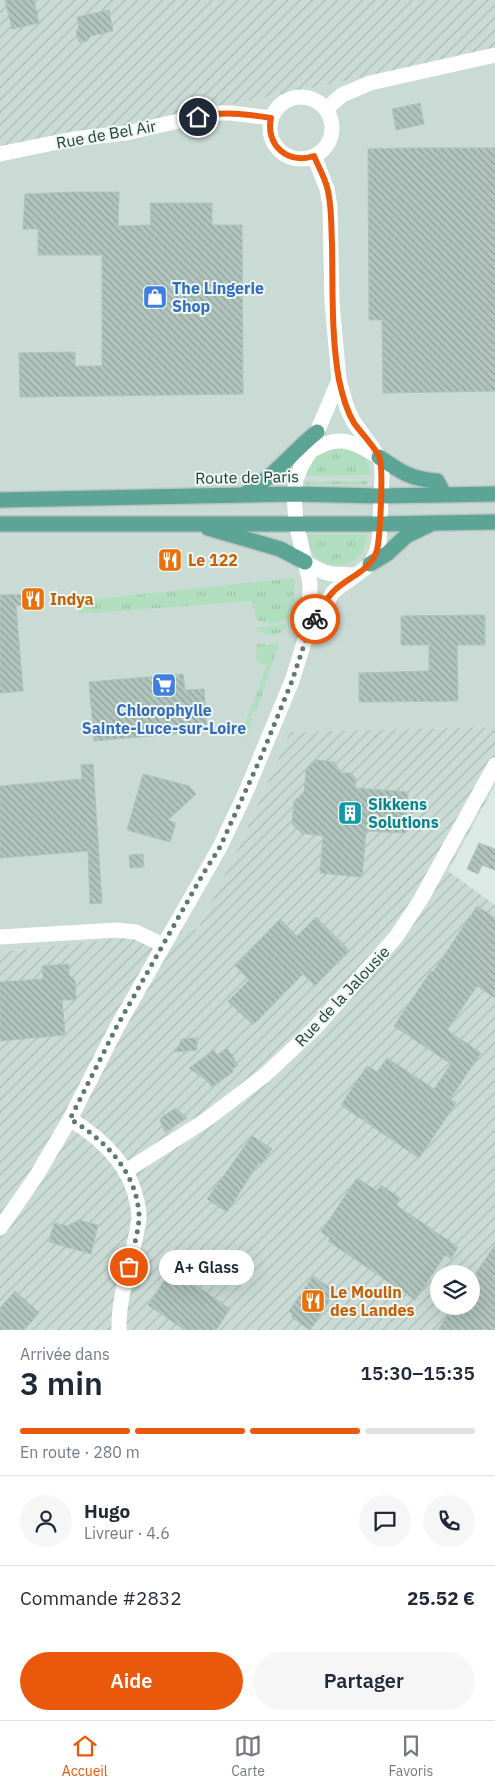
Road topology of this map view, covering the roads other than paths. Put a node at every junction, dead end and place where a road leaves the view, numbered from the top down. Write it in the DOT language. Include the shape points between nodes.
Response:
graph roads {
  1 [pos="495,55"];
  2 [pos="326,109"];
  3 [pos="271,118"];
  4 [pos="0,154"];
  5 [pos="314,156"];
  6 [pos="339,380"];
  7 [pos="317,432"];
  8 [pos="309,452"];
  9 [pos="379,457"];
  10 [pos="245,494"];
  11 [pos="294,494"];
  12 [pos="444,494"];
  13 [pos="495,494"];
  14 [pos="380,496"];
  15 [pos="0,500"];
  16 [pos="495,522"];
  17 [pos="296,523"];
  18 [pos="433,523"];
  19 [pos="0,524"];
  20 [pos="195,524"];
  21 [pos="379,524"];
  22 [pos="305,562"];
  23 [pos="370,564"];
  24 [pos="356,575"];
  25 [pos="310,627"];
  26 [pos="495,765"];
  27 [pos="0,937"];
  28 [pos="163,945"];
  29 [pos="70,1119"];
  30 [pos="126,1171"];
  31 [pos="0,1228"];
  32 [pos="119,1330"];
  1 -- 2 [label="street" via="370,83 342,95"];
  2 -- 3 [label="street" via="315,100 296,97 281,104"];
  2 -- 5 [label="street" via="332,124 330,138"];
  3 -- 4 [label="street, Rue de Bel Air" via="214,113 126,133 73,139"];
  3 -- 5 [label="street" via="271,136 280,150 296,158"];
  5 -- 6 [label="street" via="330,206 332,302"];
  6 -- 7 [label="street"];
  6 -- 9 [label="street" via="353,421"];
  7 -- 8 [label="street"];
  7 -- 10 [label="main road" via="275,473"];
  8 -- 9 [label="street" via="321,444 342,440 354,442"];
  8 -- 11 [label="street" via="296,479"];
  9 -- 12 [label="main road" via="418,480 437,481"];
  9 -- 14 [label="street" via="382,466"];
  10 -- 11 [label="main road, Route de Paris"];
  10 -- 15 [label="main road, Route de Paris"];
  11 -- 14 [label="main road, Route de Paris"];
  11 -- 17 [label="street"];
  12 -- 13 [label="main road, Route de Paris"];
  12 -- 14 [label="main road, Route de Paris"];
  14 -- 21 [label="street"];
  16 -- 18 [label="main road"];
  17 -- 20 [label="main road"];
  17 -- 21 [label="main road"];
  17 -- 22 [label="street"];
  18 -- 21 [label="main road"];
  18 -- 23 [label="main road" via="406,536"];
  19 -- 20 [label="main road"];
  20 -- 22 [label="main road" via="280,549"];
  21 -- 23 [label="street" via="379,542"];
  22 -- 24 [label="street" via="324,573"];
  22 -- 25 [label="street" via="310,583"];
  23 -- 24 [label="street"];
  24 -- 25 [label="street" via="334,591"];
  25 -- 28 [label="street" via="292,681 245,794 220,847"];
  26 -- 30 [label="street, Rue de la Jalousie" via="421,899 396,937 316,1027 265,1076 206,1120"];
  27 -- 28 [label="street" via="116,930 136,932"];
  28 -- 29 [label="street"];
  29 -- 30 [label="street" via="107,1146"];
  29 -- 31 [label="street"];
  30 -- 32 [label="street" via="135,1193 139,1216 119,1308"];
}
